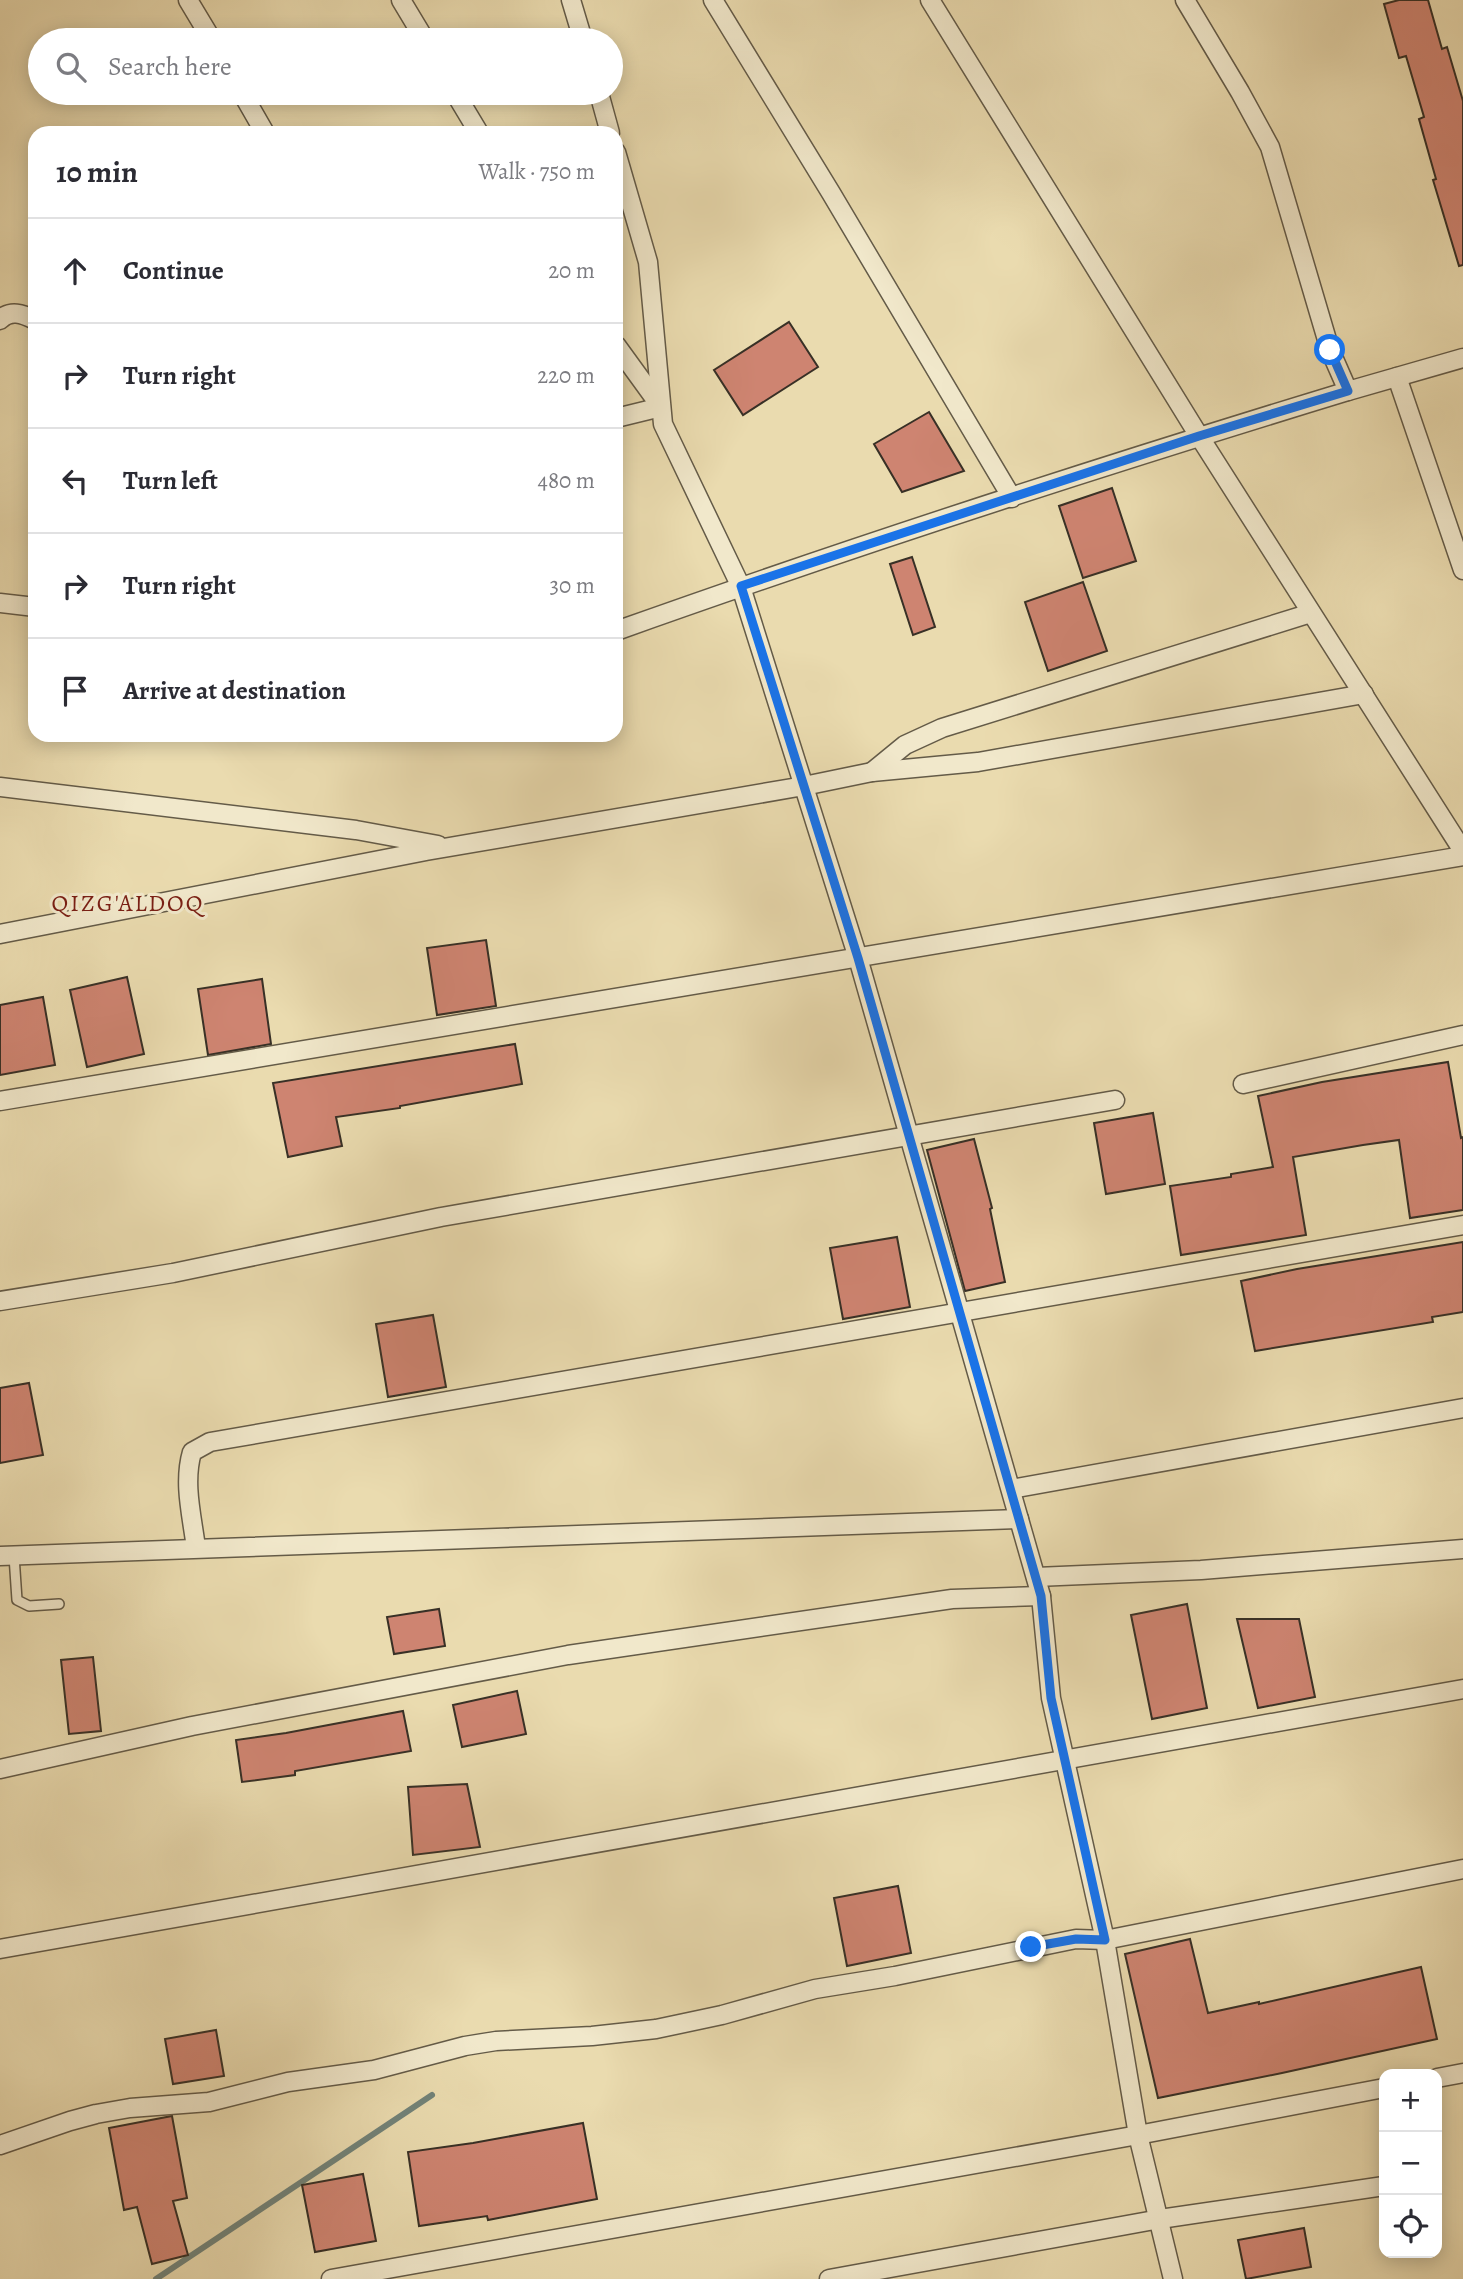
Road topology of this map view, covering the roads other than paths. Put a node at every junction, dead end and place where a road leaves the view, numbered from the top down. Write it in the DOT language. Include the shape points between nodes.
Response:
graph roads {
  1 [pos="188,0"];
  2 [pos="401,0"];
  3 [pos="571,0"];
  4 [pos="713,0"];
  5 [pos="930,0"];
  6 [pos="1185,0"];
  7 [pos="205,28"];
  8 [pos="418,28"];
  9 [pos="579,28"];
  10 [pos="249,105"];
  11 [pos="462,105"];
  12 [pos="602,105"];
  13 [pos="261,126"];
  14 [pos="475,126"];
  15 [pos="608,126"];
  16 [pos="623,176"];
  17 [pos="28,317"];
  18 [pos="0,320"];
  19 [pos="623,355"];
  20 [pos="1463,358"];
  21 [pos="1397,377"];
  22 [pos="1348,391"];
  23 [pos="661,407"];
  24 [pos="623,416"];
  25 [pos="1199,436"];
  26 [pos="1012,498"];
  27 [pos="1463,570"];
  28 [pos="741,586"];
  29 [pos="0,603"];
  30 [pos="28,606"];
  31 [pos="1311,613"];
  32 [pos="623,628"];
  33 [pos="1363,694"];
  34 [pos="872,772"];
  35 [pos="804,786"];
  36 [pos="0,787"];
  37 [pos="452,847"];
  38 [pos="1463,853"];
  39 [pos="0,934"];
  40 [pos="858,958"];
  41 [pos="1463,1035"];
  42 [pos="1243,1084"];
  43 [pos="1115,1100"];
  44 [pos="0,1101"];
  45 [pos="909,1135"];
  46 [pos="1463,1225"];
  47 [pos="0,1301"];
  48 [pos="960,1313"];
  49 [pos="1463,1408"];
  50 [pos="1011,1489"];
  51 [pos="1019,1519"];
  52 [pos="196,1548"];
  53 [pos="1463,1549"];
  54 [pos="7,1556"];
  55 [pos="1036,1577"];
  56 [pos="1041,1596"];
  57 [pos="59,1604"];
  58 [pos="1463,1689"];
  59 [pos="1065,1761"];
  60 [pos="0,1769"];
  61 [pos="1463,1869"];
  62 [pos="1105,1940"];
  63 [pos="0,1949"];
  64 [pos="1463,2073"];
  65 [pos="1442,2077"];
  66 [pos="1379,2089"];
  67 [pos="1138,2136"];
  68 [pos="0,2145"];
  69 [pos="1379,2187"];
  70 [pos="1160,2220"];
  71 [pos="331,2279"];
  72 [pos="829,2279"];
  73 [pos="1173,2279"];
  1 -- 7 [label="street"];
  2 -- 8 [label="street"];
  3 -- 9 [label="street"];
  4 -- 26 [label="street"];
  5 -- 25 [label="street"];
  6 -- 22 [label="street" via="1270,147 1330,350"];
  10 -- 13 [label="street"];
  11 -- 14 [label="street"];
  12 -- 15 [label="street"];
  16 -- 23 [label="street" via="648,262"];
  17 -- 18 [label="street" via="11,313"];
  19 -- 23 [label="street"];
  20 -- 21 [label="street"];
  21 -- 22 [label="street"];
  21 -- 27 [label="street"];
  22 -- 25 [label="street"];
  23 -- 24 [label="street"];
  23 -- 28 [label="street" via="663,424"];
  25 -- 26 [label="street"];
  25 -- 31 [label="street"];
  26 -- 28 [label="street"];
  28 -- 32 [label="street"];
  28 -- 35 [label="street"];
  29 -- 30 [label="street"];
  31 -- 33 [label="street"];
  31 -- 34 [label="street" via="942,728 905,745"];
  33 -- 34 [label="street" via="978,762"];
  33 -- 38 [label="street"];
  34 -- 35 [label="street"];
  35 -- 37 [label="street"];
  35 -- 40 [label="street"];
  36 -- 37 [label="street" via="356,830"];
  37 -- 39 [label="street"];
  38 -- 40 [label="street"];
  40 -- 44 [label="street"];
  40 -- 45 [label="street"];
  41 -- 42 [label="street"];
  43 -- 45 [label="street"];
  45 -- 47 [label="street" via="441,1217 173,1273"];
  45 -- 48 [label="street"];
  46 -- 48 [label="street"];
  48 -- 50 [label="street"];
  48 -- 52 [label="street" via="210,1443 192,1452 188,1466"];
  49 -- 50 [label="street"];
  50 -- 51 [label="street"];
  51 -- 52 [label="street"];
  51 -- 55 [label="street"];
  52 -- 54 [label="street"];
  53 -- 55 [label="street" via="1201,1570"];
  54 -- 57 [label="lane" via="17,1600 29,1606"];
  55 -- 56 [label="street"];
  56 -- 59 [label="street" via="1051,1698"];
  56 -- 60 [label="street" via="952,1599 568,1656 192,1726"];
  58 -- 59 [label="street"];
  59 -- 62 [label="street"];
  59 -- 63 [label="street"];
  61 -- 62 [label="street"];
  62 -- 67 [label="street"];
  62 -- 68 [label="street" via="1076,1939 815,1989 656,2029 496,2041 209,2102 96,2114"];
  64 -- 65 [label="street"];
  66 -- 67 [label="street"];
  67 -- 70 [label="street"];
  67 -- 71 [label="street"];
  69 -- 70 [label="street"];
  70 -- 72 [label="street"];
  70 -- 73 [label="street"];
}
